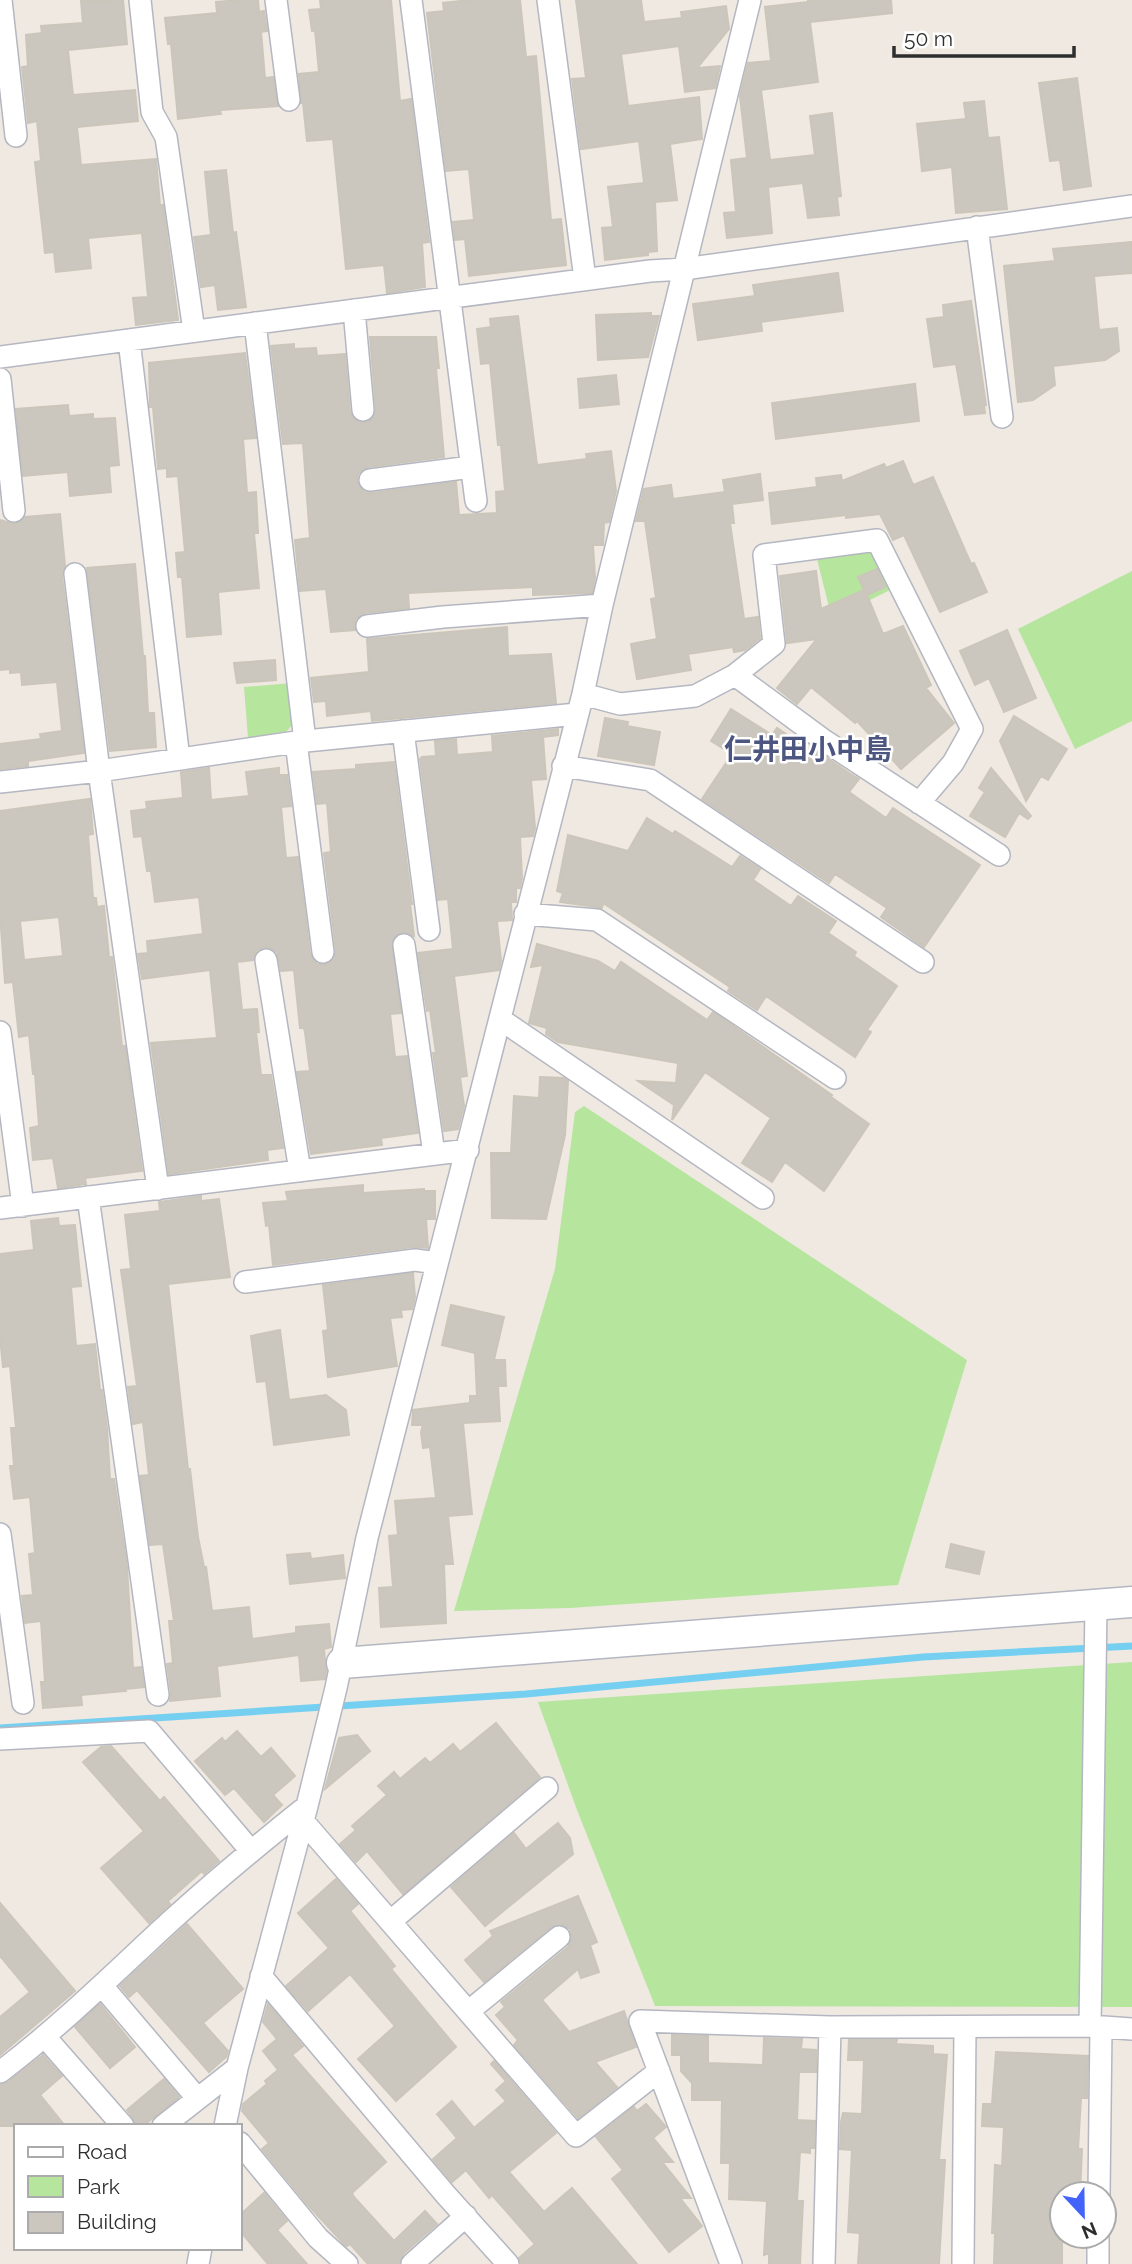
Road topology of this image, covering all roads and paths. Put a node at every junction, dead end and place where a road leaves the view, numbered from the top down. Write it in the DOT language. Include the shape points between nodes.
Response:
graph roads {
  1 [pos="1,0"];
  2 [pos="140,0"];
  3 [pos="276,0"];
  4 [pos="411,0"];
  5 [pos="548,0"];
  6 [pos="750,0"];
  7 [pos="289,100"];
  8 [pos="16,136"];
  9 [pos="1132,206"];
  10 [pos="977,227"];
  11 [pos="684,269"];
  12 [pos="585,279"];
  13 [pos="451,297"];
  14 [pos="354,310"];
  15 [pos="255,323"];
  16 [pos="194,331"];
  17 [pos="129,340"];
  18 [pos="0,357"];
  19 [pos="0,379"];
  20 [pos="363,410"];
  21 [pos="1002,417"];
  22 [pos="471,467"];
  23 [pos="370,480"];
  24 [pos="475,501"];
  25 [pos="14,510"];
  26 [pos="75,574"];
  27 [pos="601,605"];
  28 [pos="367,626"];
  29 [pos="735,675"];
  30 [pos="580,704"];
  31 [pos="402,732"];
  32 [pos="300,742"];
  33 [pos="179,758"];
  34 [pos="563,766"];
  35 [pos="99,771"];
  36 [pos="0,782"];
  37 [pos="919,803"];
  38 [pos="999,855"];
  39 [pos="525,914"];
  40 [pos="429,930"];
  41 [pos="404,945"];
  42 [pos="323,952"];
  43 [pos="266,960"];
  44 [pos="923,962"];
  45 [pos="500,1019"];
  46 [pos="0,1032"];
  47 [pos="835,1078"];
  48 [pos="467,1150"];
  49 [pos="434,1154"];
  50 [pos="300,1171"];
  51 [pos="158,1189"];
  52 [pos="88,1197"];
  53 [pos="763,1198"];
  54 [pos="23,1206"];
  55 [pos="0,1209"];
  56 [pos="437,1263"];
  57 [pos="245,1282"];
  58 [pos="0,1534"];
  59 [pos="1132,1602"];
  60 [pos="1096,1618"];
  61 [pos="339,1675"];
  62 [pos="158,1695"];
  63 [pos="23,1703"];
  64 [pos="0,1739"];
  65 [pos="547,1788"];
  66 [pos="305,1814"];
  67 [pos="251,1851"];
  68 [pos="391,1921"];
  69 [pos="559,1937"];
  70 [pos="261,1976"];
  71 [pos="103,1987"];
  72 [pos="469,2011"];
  73 [pos="830,2027"];
  74 [pos="965,2027"];
  75 [pos="1096,2027"];
  76 [pos="1132,2029"];
  77 [pos="46,2038"];
  78 [pos="237,2068"];
  79 [pos="659,2071"];
  80 [pos="0,2072"];
  81 [pos="198,2098"];
  82 [pos="121,2124"];
  83 [pos="166,2124"];
  84 [pos="225,2124"];
  85 [pos="242,2145"];
  86 [pos="1099,2180"];
  87 [pos="466,2217"];
  88 [pos="347,2264"];
  89 [pos="412,2264"];
  90 [pos="508,2264"];
  91 [pos="731,2264"];
  92 [pos="824,2264"];
  93 [pos="963,2264"];
  1 -- 8 [label="street"];
  2 -- 16 [label="street" via="152,112 166,137"];
  3 -- 7 [label="street"];
  4 -- 13 [label="street"];
  5 -- 12 [label="street"];
  6 -- 11 [label="street"];
  9 -- 10 [label="street"];
  10 -- 11 [label="street"];
  10 -- 21 [label="street"];
  11 -- 12 [label="street"];
  11 -- 27 [label="street"];
  12 -- 13 [label="street"];
  13 -- 14 [label="street"];
  13 -- 22 [label="street"];
  14 -- 15 [label="street"];
  14 -- 20 [label="street"];
  15 -- 16 [label="street"];
  15 -- 32 [label="street"];
  16 -- 17 [label="street"];
  17 -- 18 [label="street"];
  17 -- 33 [label="street"];
  19 -- 25 [label="street"];
  22 -- 23 [label="street"];
  22 -- 24 [label="street"];
  26 -- 35 [label="street"];
  27 -- 28 [label="street"];
  27 -- 30 [label="street"];
  29 -- 30 [label="street" via="695,696"];
  29 -- 37 [label="street"];
  29 -- 37 [label="street" via="774,644 764,555 877,540 972,729 953,762"];
  30 -- 31 [label="street"];
  30 -- 34 [label="street"];
  31 -- 32 [label="street"];
  31 -- 40 [label="street"];
  32 -- 33 [label="street"];
  32 -- 42 [label="street"];
  33 -- 35 [label="street"];
  34 -- 39 [label="street"];
  34 -- 44 [label="street" via="650,780"];
  35 -- 36 [label="street"];
  35 -- 51 [label="street"];
  37 -- 38 [label="street"];
  39 -- 45 [label="street"];
  39 -- 47 [label="street" via="597,920"];
  41 -- 49 [label="street"];
  43 -- 50 [label="street"];
  45 -- 48 [label="street"];
  45 -- 53 [label="street"];
  46 -- 54 [label="street"];
  48 -- 49 [label="street"];
  48 -- 56 [label="street"];
  49 -- 50 [label="street"];
  50 -- 51 [label="street"];
  51 -- 52 [label="street"];
  52 -- 54 [label="street"];
  52 -- 62 [label="street"];
  54 -- 55 [label="street"];
  56 -- 57 [label="street" via="415,1260"];
  56 -- 61 [label="street" via="366,1538"];
  58 -- 63 [label="street"];
  59 -- 60 [label="street"];
  60 -- 61 [label="street"];
  60 -- 75 [label="street"];
  61 -- 66 [label="street"];
  64 -- 67 [label="street" via="149,1731"];
  65 -- 68 [label="street"];
  66 -- 67 [label="street"];
  66 -- 68 [label="street"];
  66 -- 70 [label="street"];
  67 -- 71 [label="street"];
  68 -- 72 [label="street"];
  69 -- 72 [label="street"];
  70 -- 78 [label="street"];
  70 -- 87 [label="street"];
  71 -- 77 [label="street"];
  71 -- 81 [label="street"];
  72 -- 79 [label="street" via="576,2136"];
  73 -- 74 [label="street"];
  73 -- 79 [label="street" via="640,2021"];
  73 -- 92 [label="street"];
  74 -- 75 [label="street"];
  74 -- 93 [label="street"];
  75 -- 76 [label="street"];
  75 -- 86 [label="street"];
  77 -- 80 [label="street"];
  77 -- 82 [label="street"];
  78 -- 81 [label="street"];
  78 -- 84 [label="street"];
  79 -- 91 [label="street"];
  81 -- 83 [label="street"];
  85 -- 88 [label="street" via="318,2238"];
  87 -- 89 [label="street"];
  87 -- 90 [label="street"];
}
